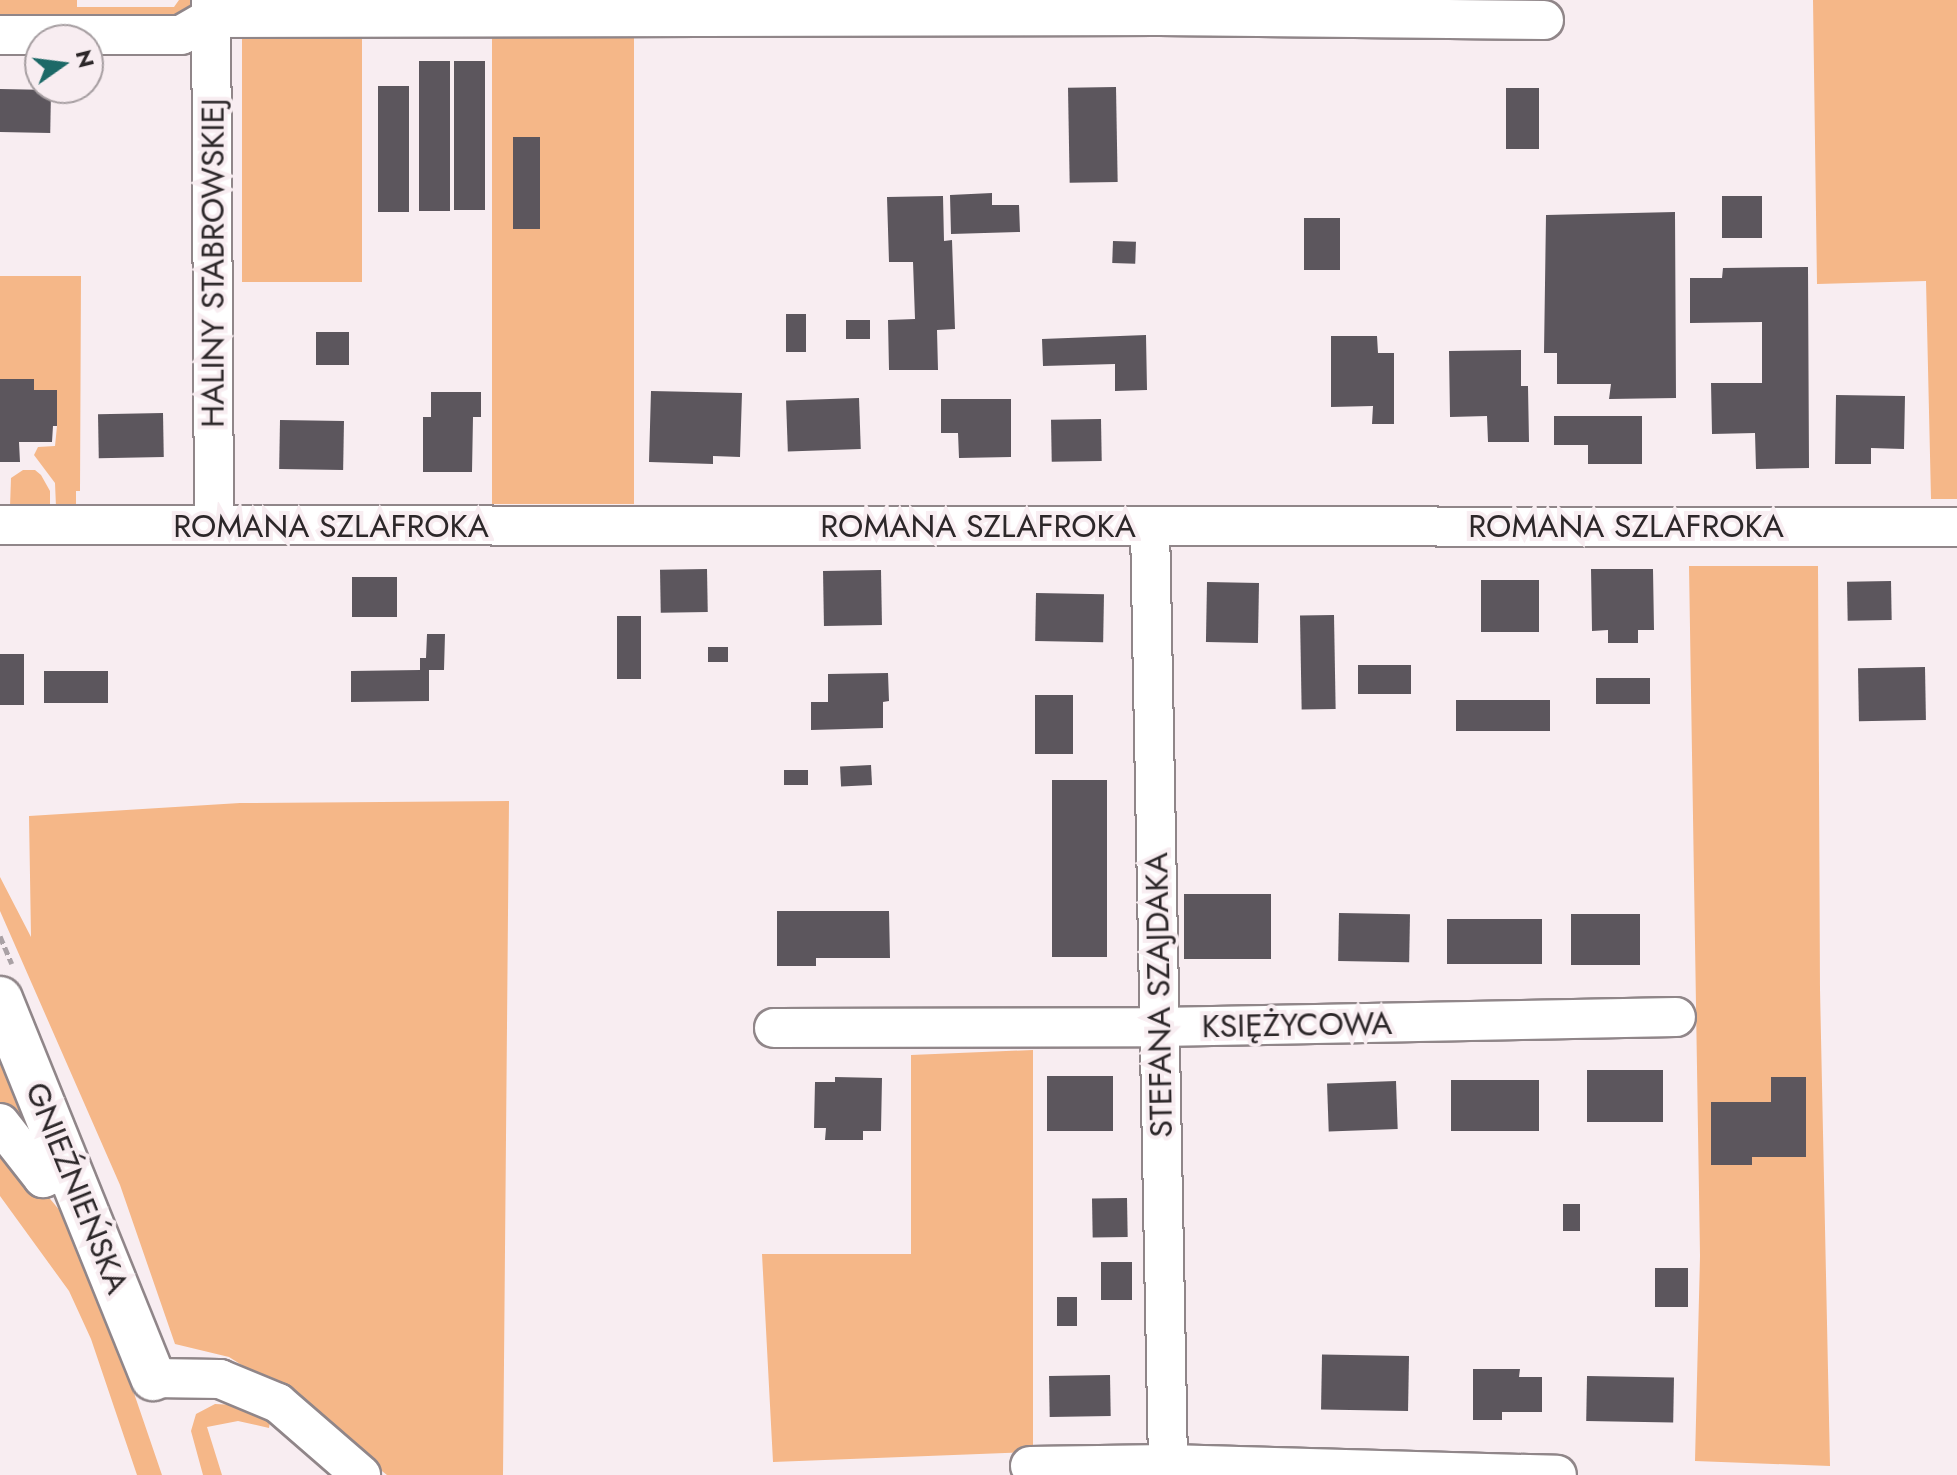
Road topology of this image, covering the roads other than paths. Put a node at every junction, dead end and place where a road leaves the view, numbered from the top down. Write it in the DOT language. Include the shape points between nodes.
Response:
graph roads {
  1 [pos="1159,8"];
  2 [pos="211,9"];
  3 [pos="1544,20"];
  4 [pos="0,35"];
  5 [pos="0,525"];
  6 [pos="214,525"];
  7 [pos="1150,526"];
  8 [pos="1957,527"];
  9 [pos="0,999"];
  10 [pos="1676,1017"];
  11 [pos="1159,1027"];
  12 [pos="774,1028"];
  13 [pos="0,1123"];
  14 [pos="70,1168"];
  15 [pos="153,1378"];
  16 [pos="1168,1464"];
  17 [pos="1030,1466"];
  18 [pos="361,1475"];
  19 [pos="1557,1475"];
  1 -- 2 [label="street"];
  1 -- 3 [label="street"];
  2 -- 4 [label="street" via="181,35"];
  2 -- 6 [label="street, HALINY STABROWSKIEJ"];
  5 -- 6 [label="street, ROMANA SZLAFROKA"];
  6 -- 7 [label="street, ROMANA SZLAFROKA"];
  7 -- 8 [label="street, ROMANA SZLAFROKA"];
  7 -- 11 [label="street, STEFANA SZAJDAKA"];
  9 -- 14 [label="street, GNIEŹNIEŃSKA"];
  10 -- 11 [label="street, KSIĘŻYCOWA"];
  11 -- 12 [label="street, KSIĘŻYCOWA"];
  11 -- 16 [label="street, STEFANA SZAJDAKA"];
  13 -- 14 [label="street" via="43,1178"];
  14 -- 15 [label="street, GNIEŹNIEŃSKA"];
  15 -- 18 [label="street" via="220,1379 278,1403"];
  16 -- 17 [label="street"];
  16 -- 19 [label="street"];
}
